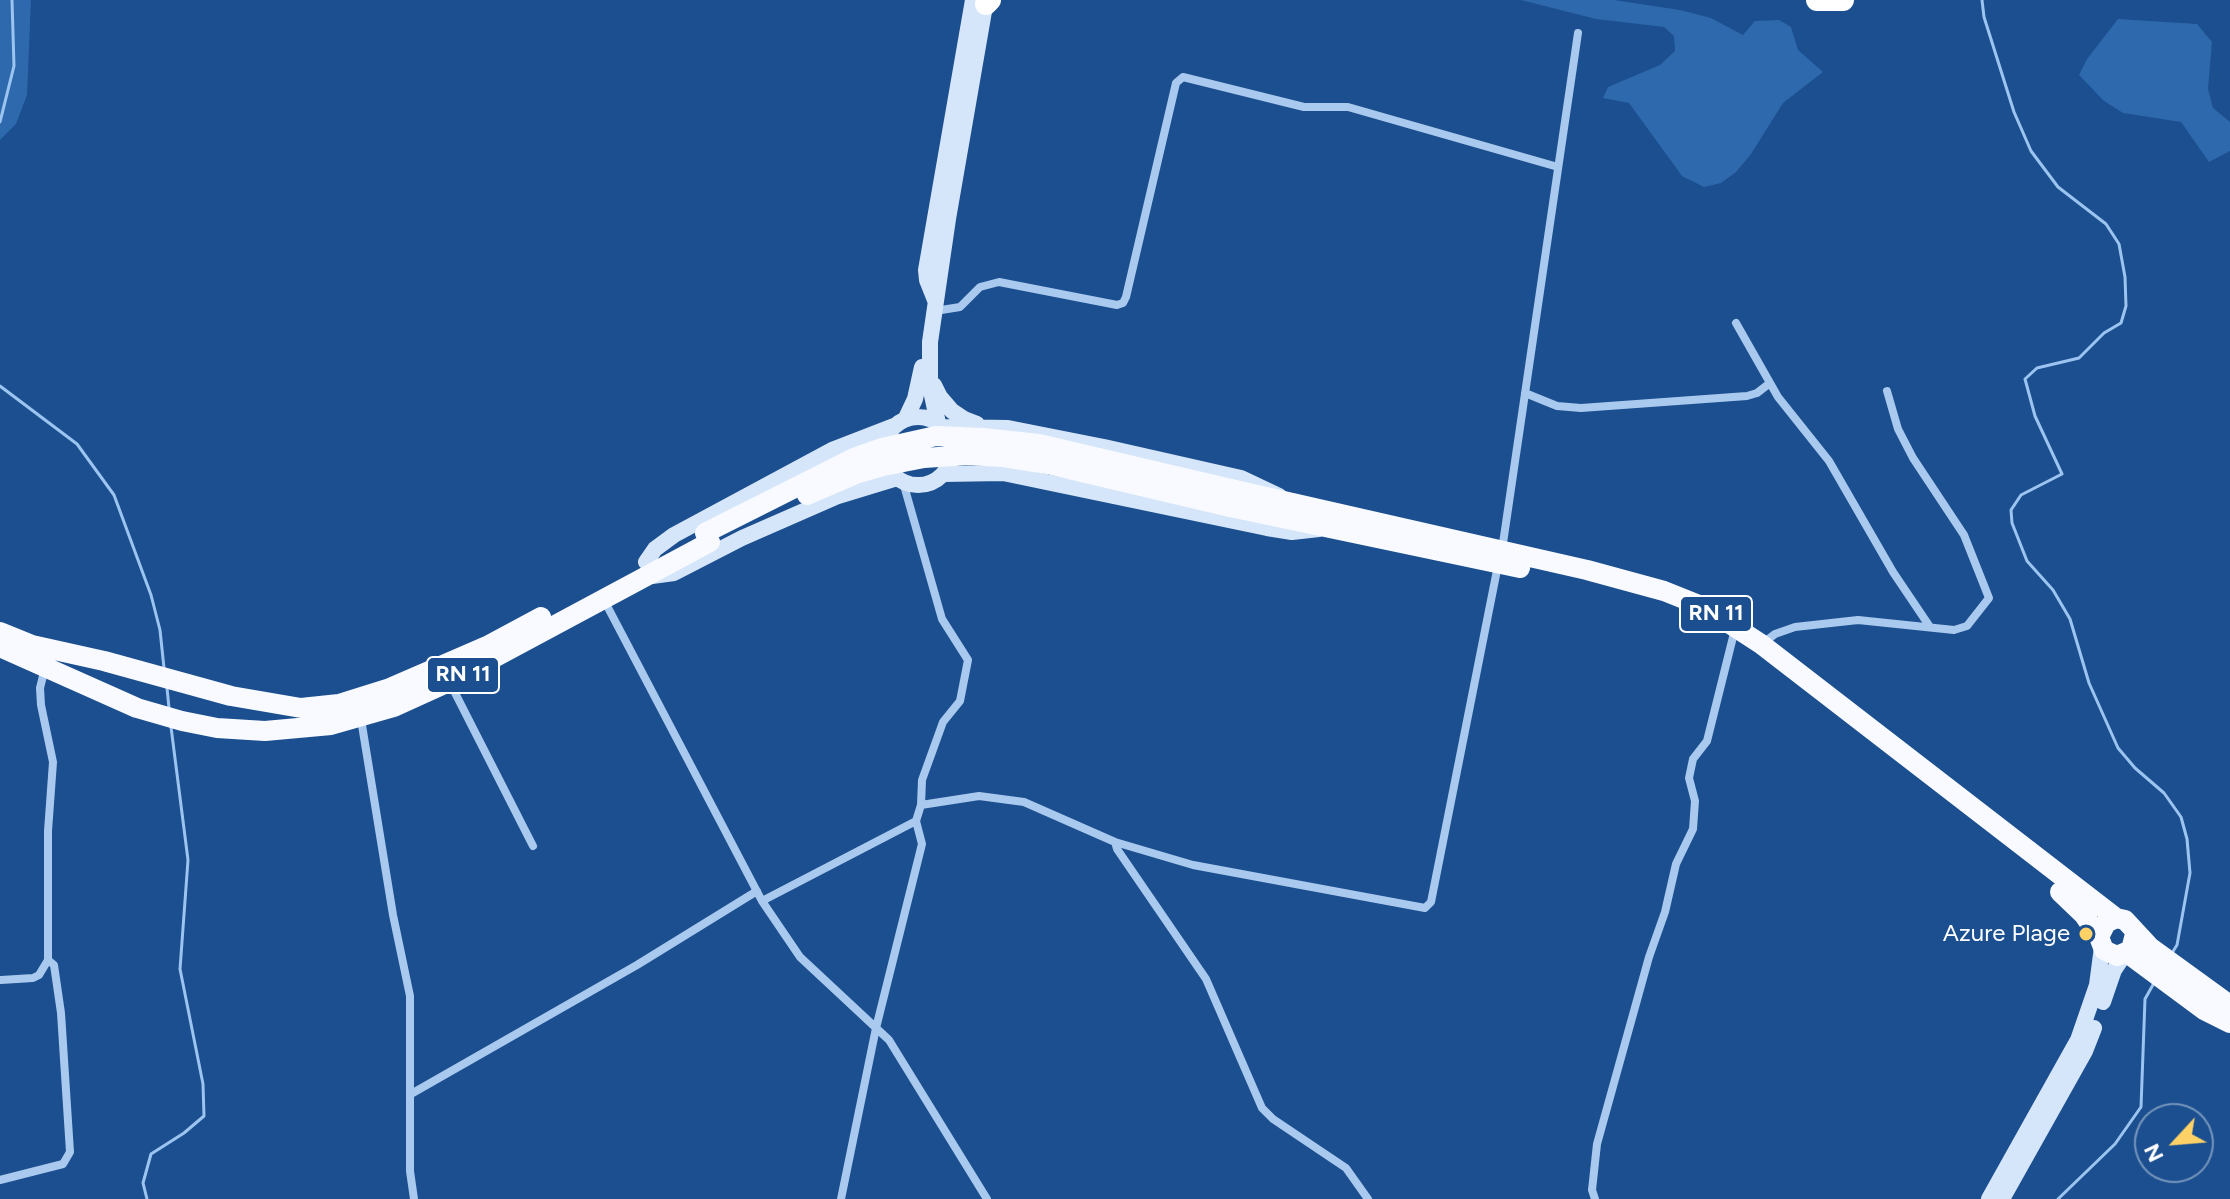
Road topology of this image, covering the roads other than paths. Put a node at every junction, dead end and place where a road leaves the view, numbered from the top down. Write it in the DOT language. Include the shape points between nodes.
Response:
graph roads {
  1 [pos="1817,0"];
  2 [pos="1827,0"];
  3 [pos="1843,0"];
  4 [pos="984,1"];
  5 [pos="1578,33"];
  6 [pos="1558,167"];
  7 [pos="935,307"];
  8 [pos="1736,323"];
  9 [pos="930,342"];
  10 [pos="929,368"];
  11 [pos="1770,383"];
  12 [pos="1887,391"];
  13 [pos="1525,393"];
  14 [pos="900,422"];
  15 [pos="940,425"];
  16 [pos="991,427"];
  17 [pos="943,474"];
  18 [pos="900,480"];
  19 [pos="1230,498"];
  20 [pos="1283,499"];
  21 [pos="1324,528"];
  22 [pos="1500,557"];
  23 [pos="647,568"];
  24 [pos="604,599"];
  25 [pos="1930,627"];
  26 [pos="0,632"];
  27 [pos="1733,637"];
  28 [pos="1761,644"];
  29 [pos="0,647"];
  30 [pos="45,667"];
  31 [pos="449,682"];
  32 [pos="361,718"];
  33 [pos="921,805"];
  34 [pos="916,821"];
  35 [pos="1115,842"];
  36 [pos="533,846"];
  37 [pos="757,891"];
  38 [pos="762,901"];
  39 [pos="2116,918"];
  40 [pos="2100,942"];
  41 [pos="2135,950"];
  42 [pos="48,960"];
  43 [pos="1,980"];
  44 [pos="2177,980"];
  45 [pos="2230,1005"];
  46 [pos="2230,1023"];
  47 [pos="876,1028"];
  48 [pos="411,1094"];
  49 [pos="0,1180"];
  50 [pos="414,1199"];
  51 [pos="841,1199"];
  52 [pos="987,1199"];
  53 [pos="1368,1199"];
  54 [pos="1595,1199"];
  55 [pos="1989,1199"];
  56 [pos="2002,1199"];
  1 -- 2 [label="highway"];
  2 -- 3 [label="highway"];
  4 -- 7 [label="main road"];
  5 -- 6 [label="street"];
  6 -- 7 [label="street" via="1348,107 1304,107 1183,77 1176,83 1123,303 999,282 980,287 960,307"];
  6 -- 13 [label="street"];
  7 -- 9 [label="main road"];
  8 -- 11 [label="street"];
  9 -- 10 [label="main road"];
  9 -- 14 [label="main road" via="915,399"];
  10 -- 15 [label="main road"];
  10 -- 16 [label="main road" via="952,411"];
  11 -- 13 [label="street" via="1747,396 1581,408 1557,406"];
  11 -- 25 [label="street" via="1829,461"];
  12 -- 25 [label="street" via="1898,429 1964,535 1989,598 1967,626"];
  13 -- 22 [label="street"];
  14 -- 15 [label="main road" via="925,417"];
  14 -- 18 [label="main road" via="886,438 884,453"];
  14 -- 23 [label="main road, RN 11" via="832,450 674,535 661,544"];
  15 -- 16 [label="main road, RN 11"];
  15 -- 17 [label="main road" via="952,454"];
  16 -- 20 [label="main road, RN 11" via="1241,478"];
  17 -- 18 [label="main road" via="925,484"];
  17 -- 21 [label="main road, RN 11" via="1003,473 1281,531"];
  18 -- 23 [label="main road, RN 11" via="838,496 674,573"];
  18 -- 33 [label="street" via="942,619 968,660 960,701 943,722 922,780"];
  19 -- 20 [label="highway, RN 11"];
  19 -- 21 [label="highway, RN 11"];
  19 -- 23 [label="highway, RN 11, bridge" via="1035,462 941,456 858,473"];
  20 -- 22 [label="highway, RN 11"];
  21 -- 22 [label="highway, RN 11"];
  22 -- 27 [label="highway, RN 11" via="1657,600"];
  22 -- 28 [label="highway, RN 11" via="1664,591 1720,616"];
  22 -- 35 [label="street" via="1428,907 1193,865"];
  23 -- 24 [label="highway, RN 11"];
  23 -- 26 [label="highway, RN 11" via="413,678 327,706 289,707 32,645"];
  24 -- 31 [label="highway, RN 11"];
  24 -- 37 [label="street"];
  25 -- 28 [label="street" via="1858,620 1783,631"];
  27 -- 40 [label="highway, RN 11" via="2056,888 2084,915"];
  27 -- 54 [label="street" via="1707,741 1693,759 1689,778 1695,801 1693,829 1676,864 1597,1144"];
  28 -- 39 [label="highway, RN 11"];
  29 -- 30 [label="highway, RN 11"];
  30 -- 32 [label="highway, RN 11" via="137,708 217,728 276,731"];
  30 -- 42 [label="street" via="41,705 53,762"];
  31 -- 32 [label="highway, RN 11"];
  31 -- 36 [label="street"];
  32 -- 48 [label="street" via="410,996"];
  33 -- 34 [label="street"];
  33 -- 35 [label="street" via="979,796 1024,802"];
  34 -- 38 [label="street"];
  34 -- 47 [label="street" via="922,844"];
  35 -- 53 [label="street" via="1206,979 1262,1108 1346,1168"];
  37 -- 38 [label="street"];
  37 -- 48 [label="street"];
  38 -- 47 [label="street" via="800,957"];
  39 -- 40 [label="highway" via="2106,923"];
  39 -- 41 [label="highway" via="2129,922"];
  40 -- 41 [label="highway" via="2113,955"];
  40 -- 55 [label="main road" via="2097,985 2078,1040"];
  41 -- 44 [label="highway"];
  41 -- 56 [label="main road" via="2111,977 2085,1051"];
  42 -- 43 [label="street" via="33,978"];
  42 -- 49 [label="street" via="54,965 61,1013 70,1152 63,1164"];
  44 -- 45 [label="highway"];
  44 -- 46 [label="highway" via="2204,1010"];
  47 -- 51 [label="street"];
  47 -- 52 [label="street" via="889,1040"];
  48 -- 50 [label="street"];
}
